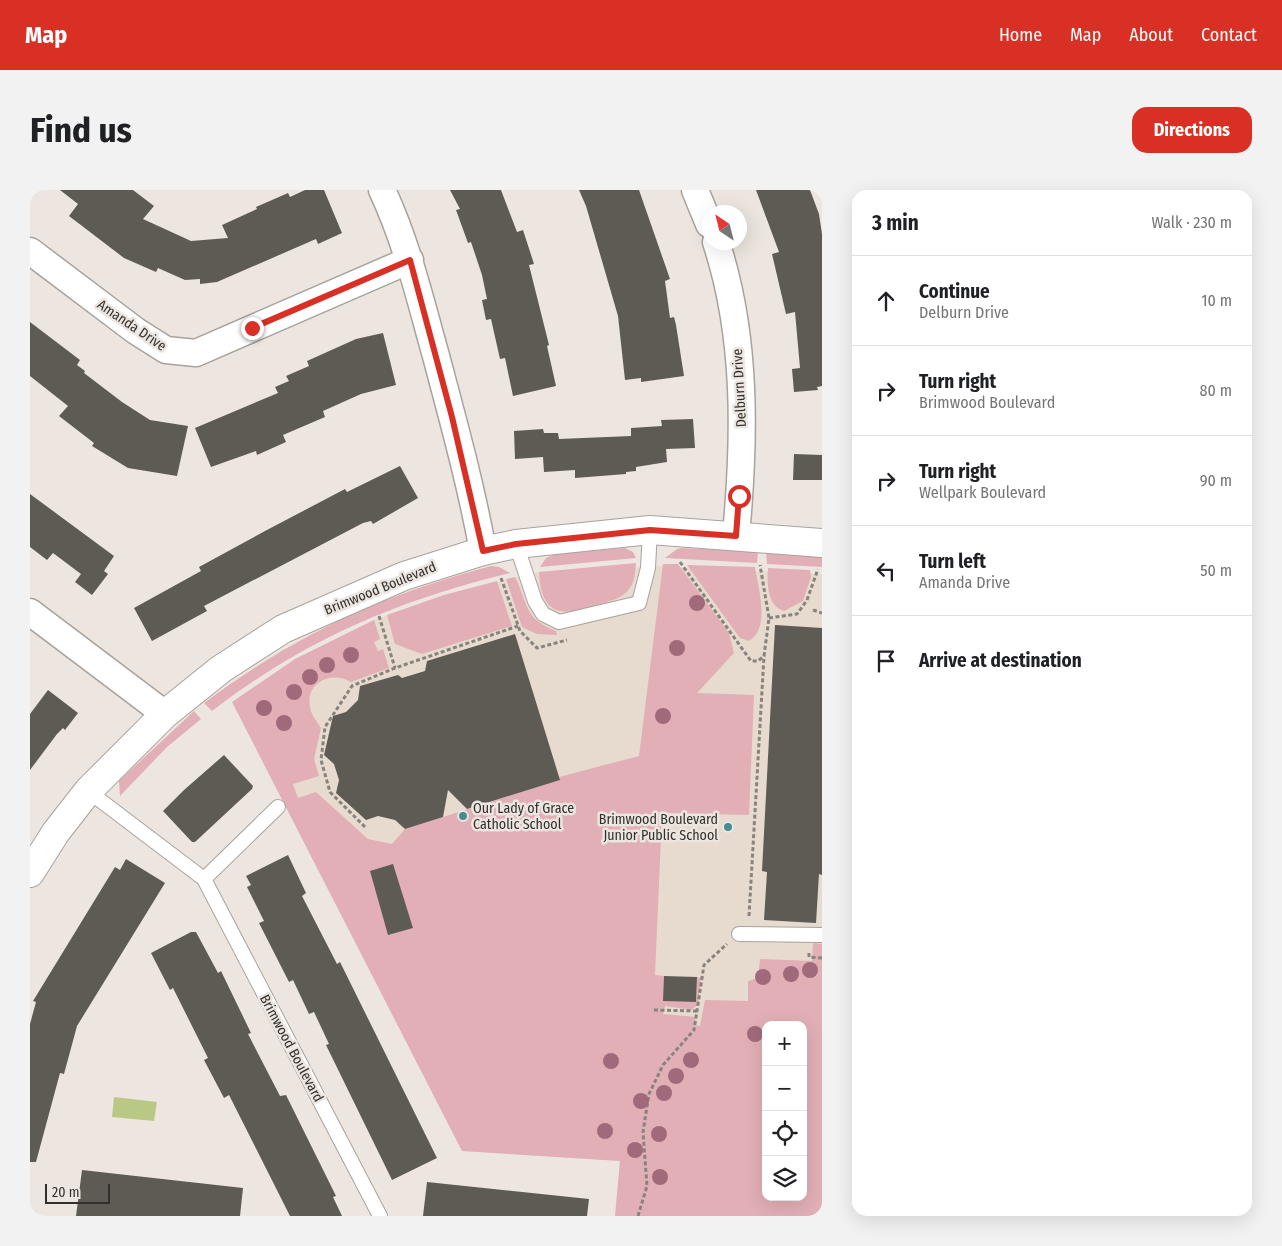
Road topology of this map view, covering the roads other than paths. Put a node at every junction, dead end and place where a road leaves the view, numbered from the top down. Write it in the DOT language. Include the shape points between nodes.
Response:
graph roads {
  1 [pos="382,190"];
  2 [pos="695,190"];
  3 [pos="702,206"];
  4 [pos="718,250"];
  5 [pos="30,251"];
  6 [pos="410,260"];
  7 [pos="650,530"];
  8 [pos="736,536"];
  9 [pos="516,544"];
  10 [pos="483,551"];
  11 [pos="820,556"];
  12 [pos="30,612"];
  13 [pos="165,714"];
  14 [pos="88,791"];
  15 [pos="278,807"];
  16 [pos="30,873"];
  17 [pos="204,880"];
  18 [pos="743,934"];
  19 [pos="822,936"];
  20 [pos="380,1216"];
  1 -- 6 [label="street"];
  2 -- 3 [label="street"];
  4 -- 8 [label="street, Delburn Drive" via="734,309 742,401"];
  5 -- 6 [label="street, Amanda Drive" via="166,350 196,353"];
  6 -- 10 [label="street" via="452,417"];
  7 -- 8 [label="street, Brimwood Boulevard"];
  7 -- 9 [label="street, Brimwood Boulevard"];
  7 -- 9 [label="lane" via="648,568 639,603 559,622 543,614 535,601"];
  8 -- 11 [label="street, Brimwood Boulevard"];
  9 -- 10 [label="street, Brimwood Boulevard"];
  10 -- 13 [label="street, Brimwood Boulevard" via="404,576 282,629 221,669"];
  12 -- 13 [label="street"];
  13 -- 14 [label="street, Brimwood Boulevard"];
  14 -- 16 [label="street, Brimwood Boulevard"];
  14 -- 17 [label="lane, Brimwood Boulevard"];
  15 -- 17 [label="lane"];
  17 -- 20 [label="lane, Brimwood Boulevard"];
  18 -- 19 [label="lane"];
}
